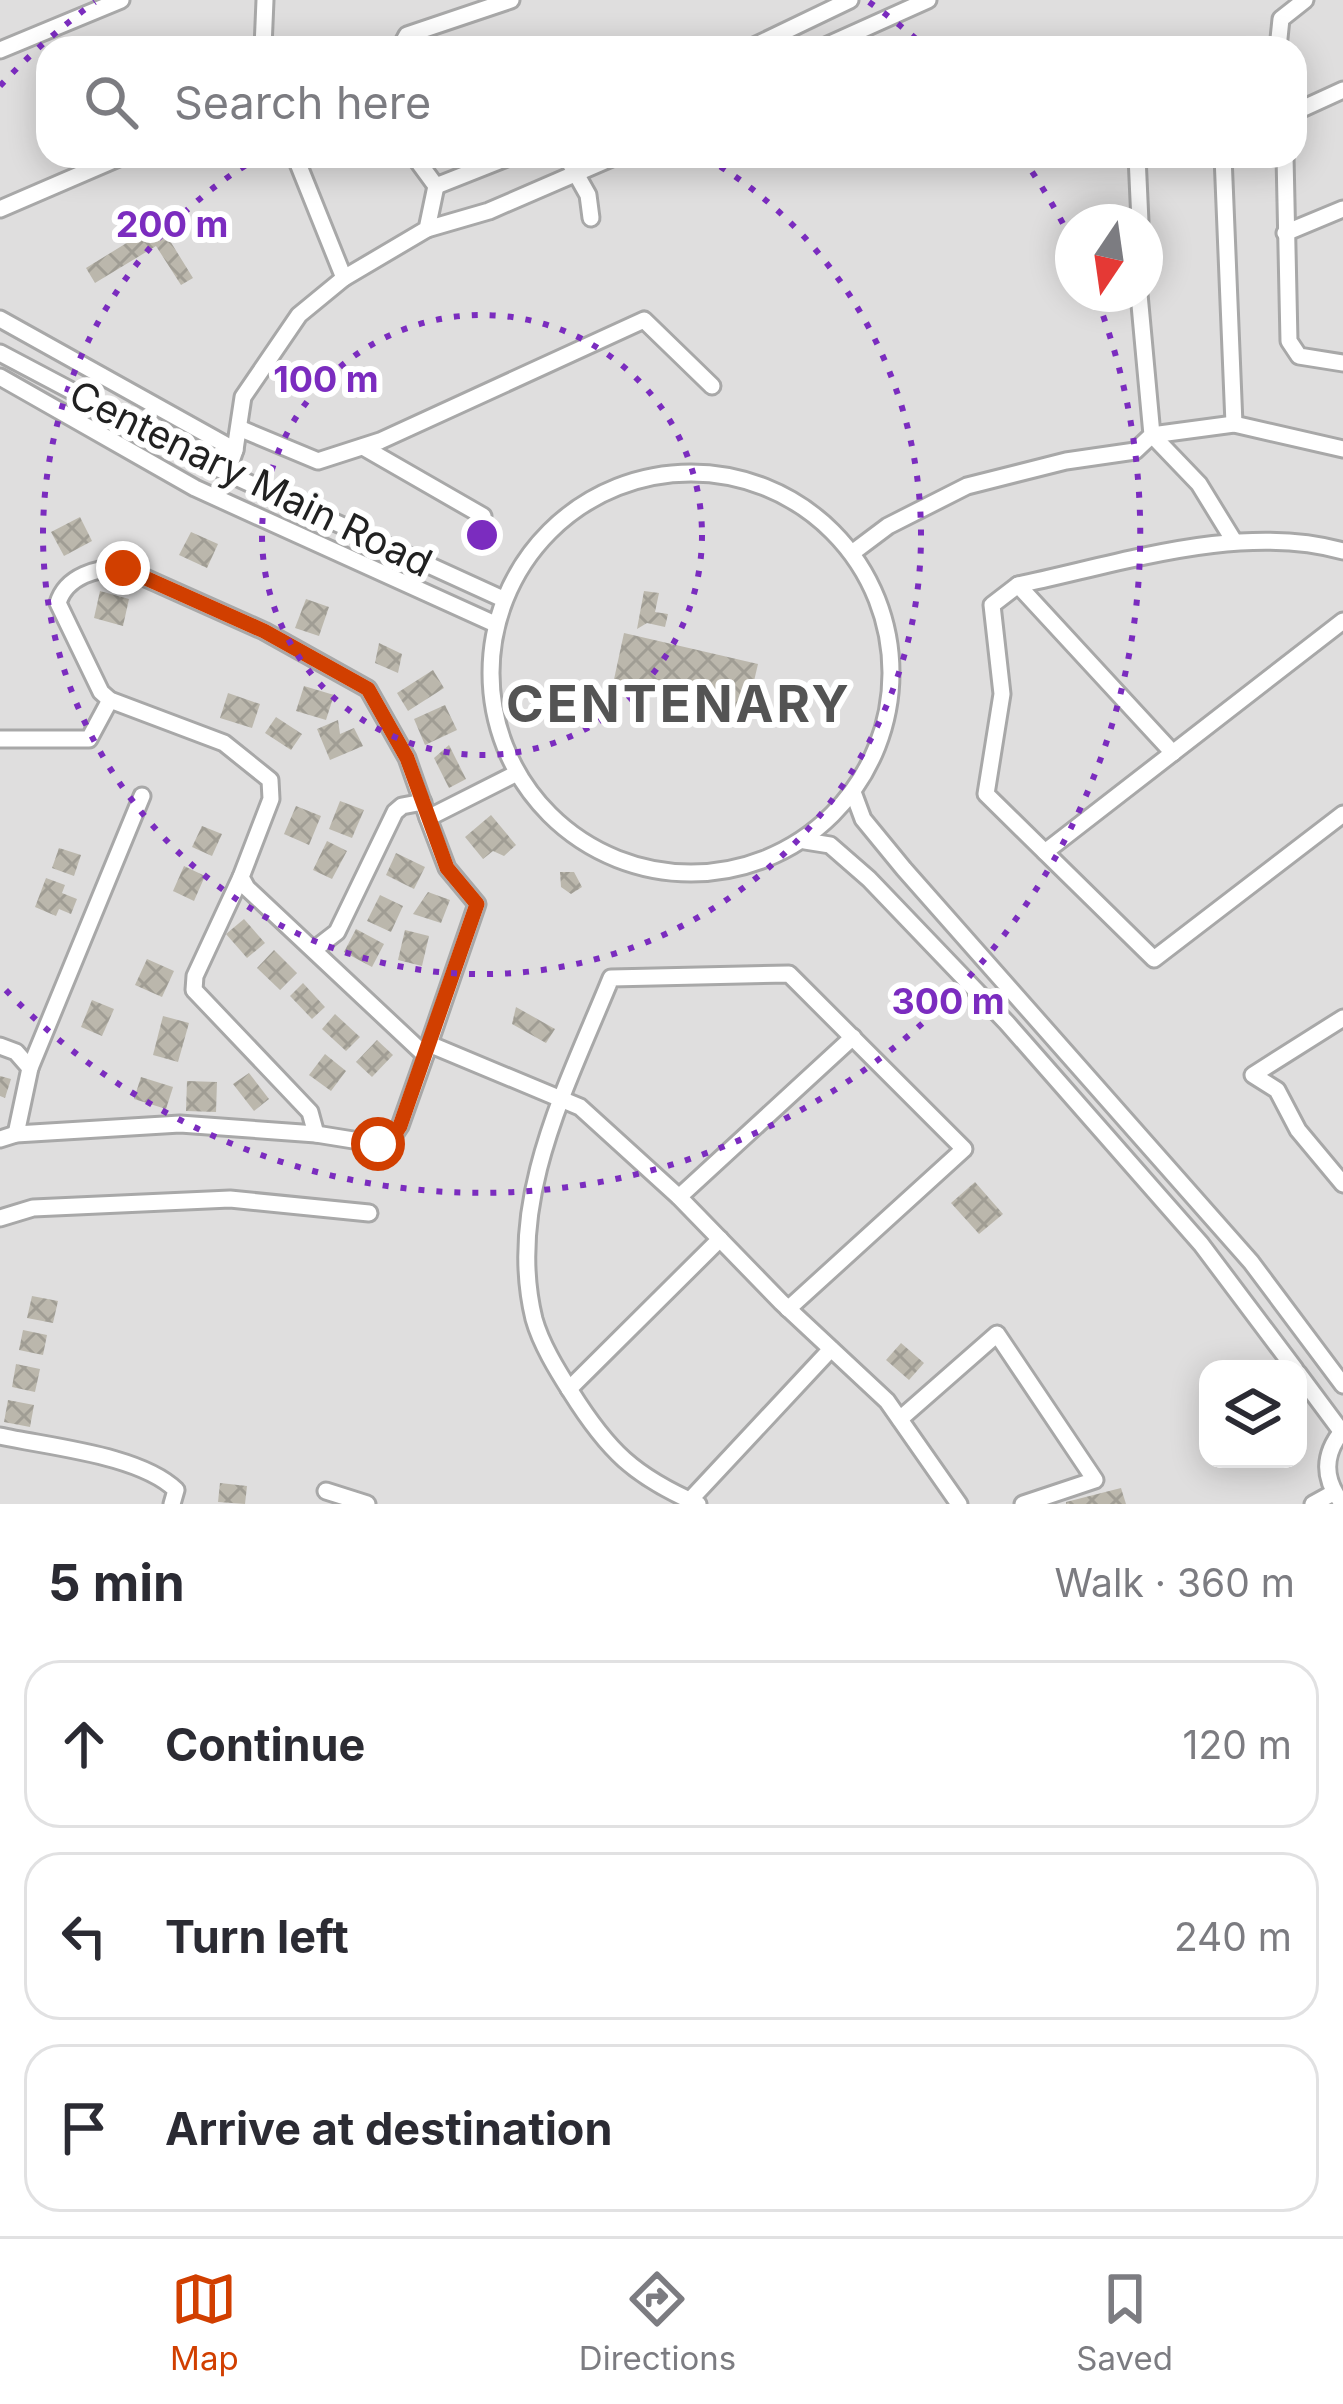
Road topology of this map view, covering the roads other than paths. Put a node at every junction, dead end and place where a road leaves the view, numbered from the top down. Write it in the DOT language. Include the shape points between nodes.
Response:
graph roads {
  1 [pos="121,0"];
  2 [pos="265,0"];
  3 [pos="512,0"];
  4 [pos="850,0"];
  5 [pos="928,0"];
  6 [pos="1305,0"];
  7 [pos="263,36"];
  8 [pos="406,36"];
  9 [pos="775,36"];
  10 [pos="848,36"];
  11 [pos="1279,36"];
  12 [pos="0,50"];
  13 [pos="1343,90"];
  14 [pos="1307,106"];
  15 [pos="95,168"];
  16 [pos="300,168"];
  17 [pos="423,168"];
  18 [pos="482,168"];
  19 [pos="572,168"];
  20 [pos="589,168"];
  21 [pos="1138,168"];
  22 [pos="1223,168"];
  23 [pos="1285,168"];
  24 [pos="575,174"];
  25 [pos="436,186"];
  26 [pos="1139,204"];
  27 [pos="0,208"];
  28 [pos="1343,209"];
  29 [pos="591,218"];
  30 [pos="427,229"];
  31 [pos="1285,233"];
  32 [pos="344,278"];
  33 [pos="1141,312"];
  34 [pos="0,319"];
  35 [pos="0,353"];
  36 [pos="1343,362"];
  37 [pos="0,377"];
  38 [pos="712,386"];
  39 [pos="1234,424"];
  40 [pos="238,428"];
  41 [pos="1151,435"];
  42 [pos="363,447"];
  43 [pos="1343,449"];
  44 [pos="235,450"];
  45 [pos="226,473"];
  46 [pos="483,516"];
  47 [pos="1234,541"];
  48 [pos="1343,551"];
  49 [pos="852,553"];
  50 [pos="1018,585"];
  51 [pos="503,599"];
  52 [pos="1343,621"];
  53 [pos="495,625"];
  54 [pos="110,700"];
  55 [pos="0,739"];
  56 [pos="1173,753"];
  57 [pos="517,773"];
  58 [pos="853,792"];
  59 [pos="142,796"];
  60 [pos="425,810"];
  61 [pos="1343,814"];
  62 [pos="805,842"];
  63 [pos="1045,852"];
  64 [pos="241,878"];
  65 [pos="315,949"];
  66 [pos="1343,1018"];
  67 [pos="853,1037"];
  68 [pos="0,1046"];
  69 [pos="427,1049"];
  70 [pos="30,1068"];
  71 [pos="562,1099"];
  72 [pos="316,1134"];
  73 [pos="8,1137"];
  74 [pos="1343,1184"];
  75 [pos="679,1197"];
  76 [pos="369,1213"];
  77 [pos="0,1218"];
  78 [pos="720,1239"];
  79 [pos="788,1309"];
  80 [pos="832,1349"];
  81 [pos="1288,1360"];
  82 [pos="1307,1385"];
  83 [pos="1343,1385"];
  84 [pos="568,1389"];
  85 [pos="900,1419"];
  86 [pos="1342,1430"];
  87 [pos="0,1436"];
  88 [pos="326,1492"];
  89 [pos="1338,1498"];
  90 [pos="694,1502"];
  91 [pos="172,1504"];
  92 [pos="367,1504"];
  93 [pos="958,1504"];
  94 [pos="1023,1504"];
  95 [pos="1312,1504"];
  1 -- 12 [label="street"];
  2 -- 7 [label="street"];
  3 -- 8 [label="street"];
  4 -- 9 [label="street"];
  5 -- 10 [label="street"];
  6 -- 11 [label="street" via="1280,19"];
  13 -- 14 [label="street"];
  15 -- 27 [label="street"];
  16 -- 32 [label="street"];
  17 -- 25 [label="street"];
  18 -- 25 [label="street"];
  19 -- 24 [label="street"];
  20 -- 24 [label="street"];
  21 -- 26 [label="street"];
  22 -- 39 [label="street"];
  23 -- 31 [label="street"];
  24 -- 29 [label="street"];
  24 -- 30 [label="street"];
  25 -- 30 [label="street"];
  28 -- 31 [label="street"];
  30 -- 32 [label="street"];
  31 -- 36 [label="street" via="1289,341 1299,356"];
  32 -- 40 [label="street" via="299,315 243,397"];
  33 -- 41 [label="street"];
  34 -- 44 [label="street"];
  35 -- 45 [label="street, Centenary Main Road"];
  37 -- 53 [label="street, Centenary Main Road" via="195,488"];
  38 -- 42 [label="street" via="644,320"];
  39 -- 41 [label="street"];
  39 -- 43 [label="street"];
  40 -- 42 [label="street" via="318,461"];
  40 -- 44 [label="street"];
  41 -- 47 [label="street" via="1199,484"];
  41 -- 49 [label="street" via="1135,451 967,486"];
  42 -- 46 [label="street"];
  44 -- 45 [label="street"];
  45 -- 51 [label="street, Centenary Main Road"];
  47 -- 48 [label="street"];
  47 -- 50 [label="street"];
  49 -- 51 [label="street" via="819,519 757,485 687,473 640,479 557,522"];
  49 -- 58 [label="street" via="889,639 892,686 883,733"];
  50 -- 56 [label="street"];
  50 -- 63 [label="street" via="992,604 1002,694 986,794"];
  51 -- 53 [label="street"];
  52 -- 56 [label="street"];
  53 -- 57 [label="street" via="489,675 496,726"];
  54 -- 55 [label="street" via="89,740"];
  54 -- 60 [label="street" via="58,603 65,588 102,567 165,584 358,681 377,700"];
  54 -- 64 [label="street" via="224,743 270,780 271,800"];
  56 -- 63 [label="street"];
  57 -- 60 [label="street"];
  57 -- 62 [label="street" via="548,813 588,845 635,865 686,873 737,867"];
  58 -- 62 [label="street"];
  58 -- 83 [label="street" via="862,819 890,853 1251,1262"];
  59 -- 70 [label="street"];
  60 -- 65 [label="street" via="395,812 337,932"];
  60 -- 69 [label="street" via="447,868 477,904"];
  61 -- 63 [label="street" via="1154,959"];
  62 -- 81 [label="street" via="830,845 869,879 1007,1023 1201,1244"];
  64 -- 65 [label="street"];
  64 -- 72 [label="street" via="194,989 310,1112"];
  65 -- 69 [label="street"];
  66 -- 74 [label="street" via="1253,1075 1277,1090"];
  67 -- 71 [label="street" via="789,974 611,978"];
  67 -- 75 [label="street"];
  67 -- 79 [label="street" via="964,1149"];
  68 -- 70 [label="street"];
  69 -- 71 [label="street"];
  69 -- 72 [label="street" via="392,1138 378,1144"];
  70 -- 73 [label="street"];
  71 -- 75 [label="street"];
  71 -- 84 [label="street" via="529,1208 528,1274 535,1322"];
  72 -- 73 [label="street" via="180,1124"];
  75 -- 78 [label="street"];
  76 -- 77 [label="street" via="230,1199 32,1208"];
  78 -- 79 [label="street"];
  78 -- 84 [label="street"];
  79 -- 80 [label="street"];
  80 -- 85 [label="street"];
  80 -- 90 [label="street"];
  82 -- 86 [label="street"];
  84 -- 90 [label="street" via="624,1463"];
  85 -- 93 [label="street"];
  85 -- 94 [label="street" via="997,1334 1095,1480"];
  86 -- 89 [label="street" via="1327,1460"];
  87 -- 91 [label="street" via="163,1478 176,1490"];
  88 -- 92 [label="street"];
  89 -- 95 [label="street"];
}
